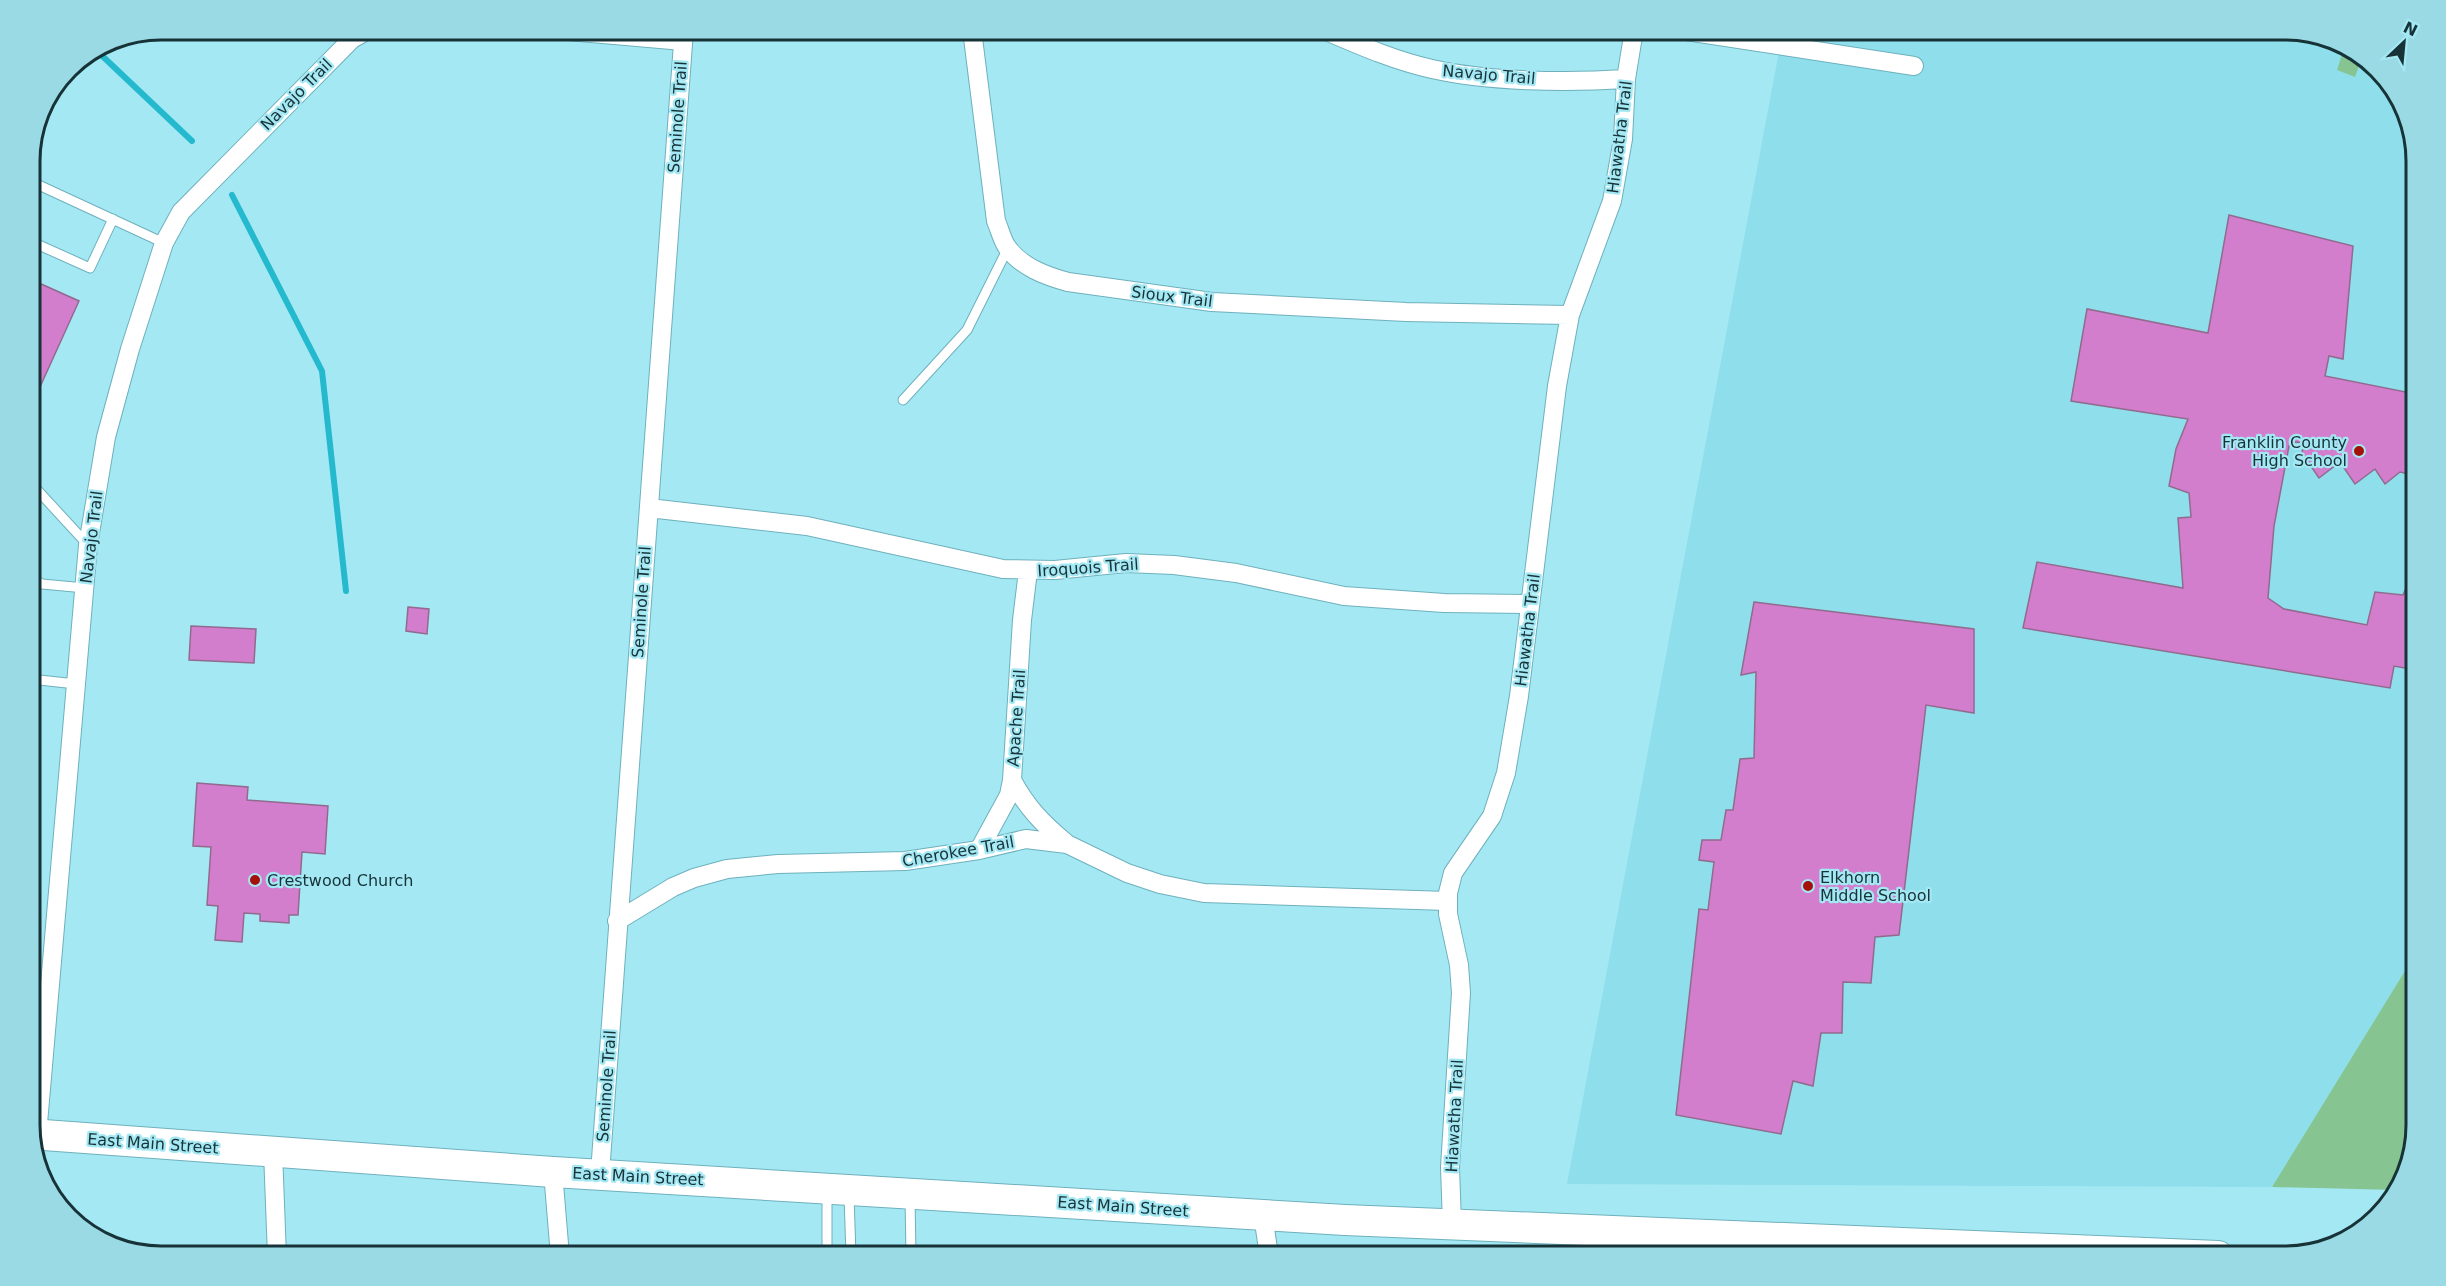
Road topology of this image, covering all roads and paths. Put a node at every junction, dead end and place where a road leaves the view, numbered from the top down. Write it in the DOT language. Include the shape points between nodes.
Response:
graph roads {
  1 [pos="351,40"];
  2 [pos="684,40"];
  3 [pos="973,40"];
  4 [pos="1349,40"];
  5 [pos="1632,40"];
  6 [pos="1745,40"];
  7 [pos="1914,66"];
  8 [pos="1626,79"];
  9 [pos="41,186"];
  10 [pos="113,219"];
  11 [pos="165,243"];
  12 [pos="41,246"];
  13 [pos="1008,248"];
  14 [pos="1570,315"];
  15 [pos="903,400"];
  16 [pos="41,494"];
  17 [pos="649,508"];
  18 [pos="88,545"];
  19 [pos="1028,571"];
  20 [pos="41,583"];
  21 [pos="85,588"];
  22 [pos="1530,604"];
  23 [pos="41,680"];
  24 [pos="76,684"];
  25 [pos="1012,780"];
  26 [pos="1067,844"];
  27 [pos="979,850"];
  28 [pos="1447,901"];
  29 [pos="617,921"];
  30 [pos="41,1006"];
  31 [pos="41,1136"];
  32 [pos="273,1152"];
  33 [pos="553,1172"];
  34 [pos="600,1173"];
  35 [pos="838,1189"];
  36 [pos="910,1193"];
  37 [pos="1263,1215"];
  38 [pos="1452,1224"];
  39 [pos="277,1246"];
  40 [pos="559,1246"];
  41 [pos="829,1246"];
  42 [pos="848,1246"];
  43 [pos="911,1246"];
  44 [pos="1268,1246"];
  45 [pos="1787,1246"];
  1 -- 11 [label="street, Navajo Trail" via="181,212"];
  2 -- 17 [label="street, Seminole Trail"];
  3 -- 13 [label="street, Sioux Trail" via="996,221"];
  4 -- 8 [label="street, Navajo Trail" via="1452,73 1593,81"];
  5 -- 8 [label="street, Hiawatha Trail"];
  6 -- 7 [label="street"];
  8 -- 14 [label="street, Hiawatha Trail" via="1623,139 1612,201"];
  9 -- 10 [label="lane"];
  10 -- 11 [label="lane"];
  10 -- 12 [label="lane" via="90,268"];
  11 -- 18 [label="street, Navajo Trail" via="106,437"];
  13 -- 14 [label="street, Sioux Trail" via="1027,266 1068,282 1212,302"];
  13 -- 15 [label="lane" via="968,330"];
  14 -- 22 [label="street, Hiawatha Trail" via="1557,386"];
  16 -- 18 [label="lane"];
  17 -- 19 [label="street, Iroquois Trail" via="807,526 971,564"];
  17 -- 29 [label="street, Seminole Trail"];
  18 -- 21 [label="street, Navajo Trail"];
  19 -- 22 [label="street, Iroquois Trail" via="1126,562 1174,565 1236,573 1344,596"];
  19 -- 25 [label="street, Apache Trail"];
  20 -- 21 [label="lane"];
  21 -- 24 [label="street, Navajo Trail"];
  22 -- 28 [label="street, Hiawatha Trail" via="1501,796 1454,873"];
  23 -- 24 [label="lane"];
  24 -- 30 [label="street, Navajo Trail"];
  25 -- 26 [label="street, Apache Trail" via="1024,802"];
  25 -- 27 [label="street" via="1009,795"];
  26 -- 27 [label="street, Cherokee Trail" via="1026,839"];
  26 -- 28 [label="street, Cherokee Trail" via="1127,873 1204,893"];
  27 -- 29 [label="street, Cherokee Trail" via="905,861 727,869 673,887"];
  28 -- 38 [label="street, Hiawatha Trail" via="1461,993 1450,1167"];
  29 -- 34 [label="street, Seminole Trail"];
  31 -- 32 [label="main road, East Main Street"];
  32 -- 33 [label="main road, East Main Street"];
  32 -- 39 [label="street"];
  33 -- 34 [label="main road, East Main Street"];
  33 -- 40 [label="street"];
  34 -- 35 [label="main road, East Main Street"];
  35 -- 36 [label="main road, East Main Street"];
  35 -- 41 [label="lane"];
  35 -- 42 [label="lane"];
  36 -- 37 [label="main road, East Main Street"];
  36 -- 43 [label="lane"];
  37 -- 38 [label="main road, East Main Street"];
  37 -- 44 [label="street"];
  38 -- 45 [label="main road, East Main Street"];
}
